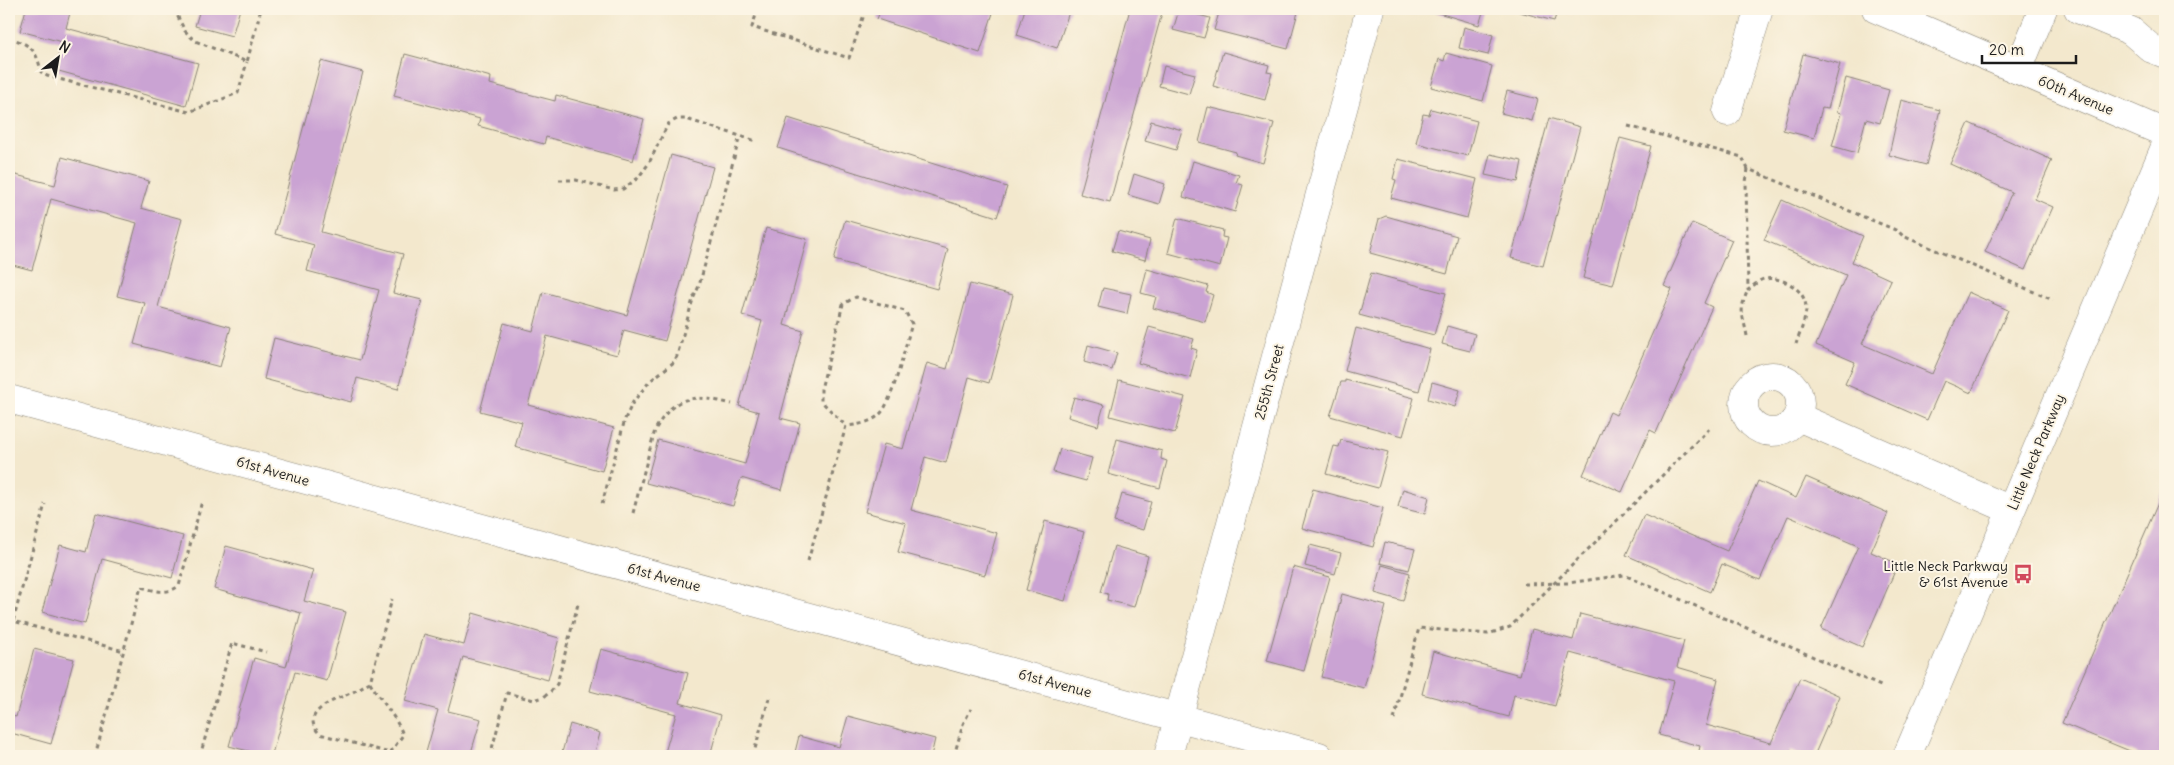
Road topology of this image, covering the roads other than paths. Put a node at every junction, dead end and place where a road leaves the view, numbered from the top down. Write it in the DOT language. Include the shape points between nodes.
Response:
graph roads {
  1 [pos="1370,9"];
  2 [pos="1760,9"];
  3 [pos="1876,9"];
  4 [pos="2043,9"];
  5 [pos="2078,9"];
  6 [pos="2165,54"];
  7 [pos="2018,70"];
  8 [pos="1727,112"];
  9 [pos="2165,133"];
  10 [pos="2165,147"];
  11 [pos="9,399"];
  12 [pos="1798,417"];
  13 [pos="2011,510"];
  14 [pos="1179,716"];
  15 [pos="1168,756"];
  16 [pos="1319,756"];
  17 [pos="1907,756"];
  1 -- 14 [label="street, 255th Street"];
  2 -- 8 [label="street"];
  3 -- 7 [label="street, 60th Avenue"];
  4 -- 7 [label="street"];
  5 -- 6 [label="street" via="2131,31 2152,49"];
  7 -- 9 [label="street, 60th Avenue"];
  10 -- 13 [label="street, Little Neck Parkway"];
  11 -- 14 [label="street, 61st Avenue"];
  12 -- 13 [label="street"];
  13 -- 17 [label="street, Little Neck Parkway"];
  14 -- 15 [label="street, 255th Street"];
  14 -- 16 [label="street, 61st Avenue"];
}
